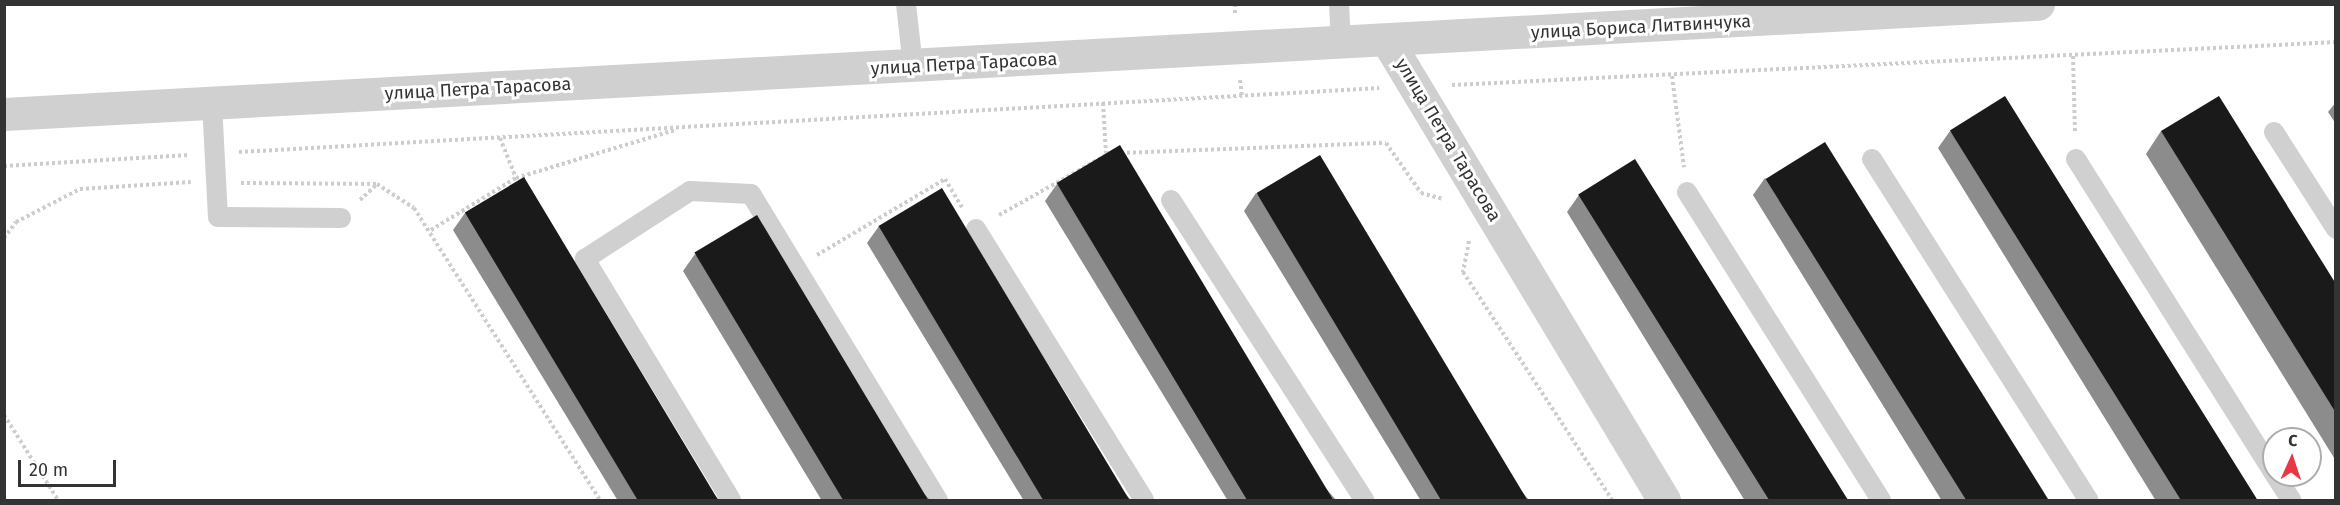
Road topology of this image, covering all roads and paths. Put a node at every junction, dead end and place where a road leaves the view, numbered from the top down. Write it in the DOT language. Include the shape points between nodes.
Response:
graph roads {
  1 [pos="906,4"];
  2 [pos="1339,4"];
  3 [pos="2038,4"];
  4 [pos="1388,42"];
  5 [pos="2336,42"];
  6 [pos="1341,44"];
  7 [pos="2073,56"];
  8 [pos="913,66"];
  9 [pos="1672,76"];
  10 [pos="1415,86"];
  11 [pos="212,102"];
  12 [pos="1103,104"];
  13 [pos="4,114"];
  14 [pos="682,128"];
  15 [pos="2274,132"];
  16 [pos="500,138"];
  17 [pos="1106,153"];
  18 [pos="215,154"];
  19 [pos="1872,159"];
  20 [pos="2076,159"];
  21 [pos="4,166"];
  22 [pos="516,178"];
  23 [pos="216,182"];
  24 [pos="1687,192"];
  25 [pos="1171,200"];
  26 [pos="1448,200"];
  27 [pos="341,218"];
  28 [pos="976,229"];
  29 [pos="2336,229"];
  30 [pos="430,230"];
  31 [pos="1471,236"];
  32 [pos="4,238"];
  33 [pos="796,268"];
  34 [pos="4,415"];
  35 [pos="2262,453"];
  36 [pos="2283,487"];
  37 [pos="58,501"];
  38 [pos="600,501"];
  39 [pos="731,501"];
  40 [pos="938,501"];
  41 [pos="1144,501"];
  42 [pos="1364,501"];
  43 [pos="1612,501"];
  44 [pos="1664,501"];
  45 [pos="1881,501"];
  46 [pos="2088,501"];
  47 [pos="2291,501"];
  1 -- 8 [label="lane"];
  2 -- 6 [label="lane"];
  3 -- 4 [label="street, улица Бориса Литвинчука"];
  4 -- 6 [label="street, улица Петра Тарасова"];
  4 -- 10 [label="street, улица Петра Тарасова"];
  5 -- 7 [label="path"];
  6 -- 8 [label="street, улица Петра Тарасова"];
  7 -- 9 [label="path"];
  7 -- 20 [label="path"];
  8 -- 11 [label="street, улица Петра Тарасова"];
  9 -- 10 [label="path"];
  9 -- 24 [label="path"];
  10 -- 12 [label="path"];
  10 -- 44 [label="street, улица Петра Тарасова"];
  11 -- 13 [label="street, улица Петра Тарасова"];
  11 -- 18 [label="lane"];
  12 -- 14 [label="path"];
  12 -- 17 [label="path"];
  14 -- 16 [label="path"];
  14 -- 22 [label="path"];
  15 -- 29 [label="lane"];
  16 -- 18 [label="path"];
  16 -- 22 [label="path"];
  17 -- 26 [label="path" via="1386,143 1421,193"];
  17 -- 28 [label="path"];
  18 -- 21 [label="path"];
  18 -- 23 [label="lane"];
  19 -- 46 [label="lane"];
  20 -- 35 [label="lane"];
  22 -- 30 [label="path"];
  23 -- 27 [label="lane" via="218,217"];
  23 -- 30 [label="path" via="377,184 414,208"];
  23 -- 32 [label="path" via="143,181 80,189 16,222"];
  24 -- 45 [label="lane"];
  25 -- 42 [label="lane"];
  28 -- 33 [label="path" via="945,179"];
  28 -- 41 [label="lane"];
  30 -- 38 [label="path"];
  31 -- 43 [label="path" via="1463,272"];
  33 -- 39 [label="lane" via="751,195 690,191 585,259"];
  33 -- 40 [label="lane"];
  34 -- 37 [label="path"];
  36 -- 47 [label="lane"];
}
